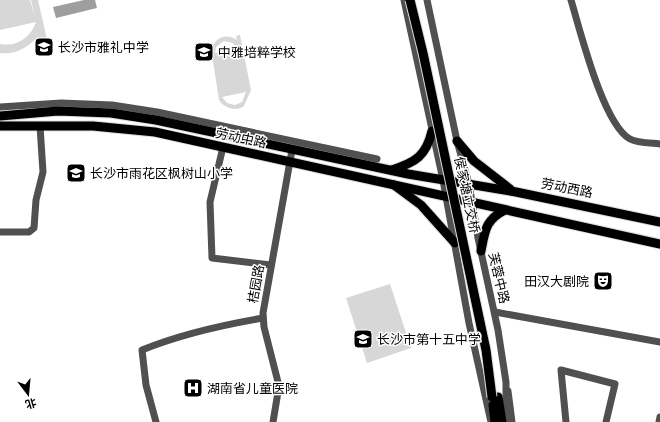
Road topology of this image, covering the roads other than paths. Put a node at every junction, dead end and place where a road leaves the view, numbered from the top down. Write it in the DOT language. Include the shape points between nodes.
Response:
graph roads {
  1 [pos="404,0"];
  2 [pos="410,0"];
  3 [pos="416,0"];
  4 [pos="426,0"];
  5 [pos="571,0"];
  6 [pos="0,107"];
  7 [pos="0,116"];
  8 [pos="0,126"];
  9 [pos="40,126"];
  10 [pos="432,131"];
  11 [pos="457,141"];
  12 [pos="660,144"];
  13 [pos="223,147"];
  14 [pos="292,150"];
  15 [pos="377,158"];
  16 [pos="290,162"];
  17 [pos="392,170"];
  18 [pos="443,180"];
  19 [pos="392,183"];
  20 [pos="469,184"];
  21 [pos="513,191"];
  22 [pos="446,196"];
  23 [pos="473,202"];
  24 [pos="505,210"];
  25 [pos="660,222"];
  26 [pos="0,232"];
  27 [pos="455,243"];
  28 [pos="660,244"];
  29 [pos="481,251"];
  30 [pos="271,265"];
  31 [pos="494,312"];
  32 [pos="263,318"];
  33 [pos="660,342"];
  34 [pos="506,382"];
  35 [pos="496,397"];
  36 [pos="660,417"];
  37 [pos="156,422"];
  38 [pos="273,422"];
  39 [pos="491,422"];
  40 [pos="495,422"];
  41 [pos="502,422"];
  42 [pos="506,422"];
  43 [pos="512,422"];
  44 [pos="566,422"];
  45 [pos="606,422"];
  46 [pos="659,422"];
  1 -- 10 [label="street"];
  2 -- 35 [label="main road, 侯家塘立交桥, bridge"];
  3 -- 35 [label="main road, 侯家塘立交桥" via="489,332"];
  4 -- 11 [label="street, 芙蓉中路"];
  5 -- 12 [label="street" via="605,106 616,124 630,139"];
  6 -- 15 [label="street" via="62,102 112,105"];
  7 -- 14 [label="main road, 劳动中路" via="58,111 111,114 156,120"];
  8 -- 9 [label="main road, 劳动中路"];
  9 -- 13 [label="main road, 劳动中路" via="93,126 155,132"];
  9 -- 26 [label="street" via="43,172 36,200 34,228 29,232"];
  10 -- 17 [label="main road" via="426,150 418,159"];
  10 -- 18 [label="street"];
  11 -- 20 [label="street, 芙蓉中路"];
  11 -- 21 [label="main road" via="474,161"];
  13 -- 16 [label="main road, 劳动中路"];
  13 -- 30 [label="street" via="210,202 212,258"];
  14 -- 16 [label="street, 桔园路"];
  14 -- 17 [label="main road, 劳动中路"];
  16 -- 19 [label="main road, 劳动中路"];
  16 -- 30 [label="street, 桔园路"];
  17 -- 18 [label="main road, 劳动中路"];
  18 -- 20 [label="main road, 劳动中路"];
  18 -- 22 [label="street"];
  19 -- 22 [label="main road, 劳动中路"];
  19 -- 27 [label="main road" via="421,205"];
  20 -- 21 [label="main road, 劳动西路"];
  20 -- 23 [label="street, 芙蓉中路"];
  21 -- 25 [label="main road, 劳动西路"];
  22 -- 23 [label="main road, 劳动中路"];
  22 -- 27 [label="street"];
  23 -- 24 [label="main road"];
  23 -- 29 [label="street, 芙蓉中路"];
  24 -- 28 [label="main road"];
  24 -- 29 [label="main road" via="493,216 484,232"];
  27 -- 39 [label="street" via="469,323"];
  29 -- 31 [label="street, 芙蓉中路"];
  30 -- 32 [label="street, 桔园路"];
  31 -- 33 [label="street"];
  31 -- 34 [label="street, 芙蓉中路"];
  32 -- 37 [label="street" via="213,327 142,350 146,385"];
  32 -- 38 [label="street, 桔园路" via="279,386"];
  34 -- 42 [label="street, 芙蓉中路"];
  34 -- 43 [label="street" via="511,399"];
  35 -- 40 [label="main road"];
  35 -- 41 [label="main road"];
  36 -- 46 [label="street"];
  44 -- 45 [label="street" via="561,370 615,384"];
}
